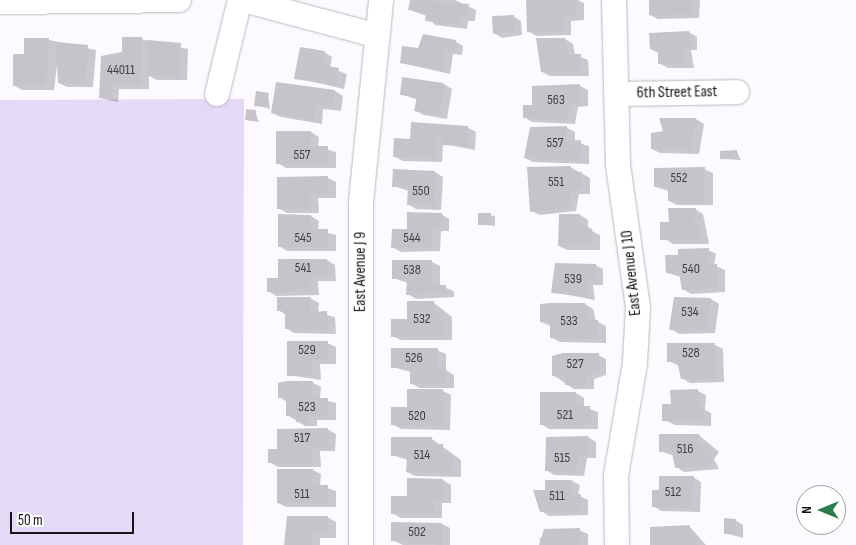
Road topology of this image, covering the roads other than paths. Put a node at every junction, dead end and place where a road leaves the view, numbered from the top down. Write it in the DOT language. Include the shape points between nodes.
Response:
graph roads {
  1 [pos="179,0"];
  2 [pos="241,0"];
  3 [pos="381,0"];
  4 [pos="614,0"];
  5 [pos="0,2"];
  6 [pos="375,35"];
  7 [pos="737,92"];
  8 [pos="217,94"];
  9 [pos="616,94"];
  10 [pos="361,545"];
  11 [pos="617,545"];
  1 -- 5 [label="street"];
  2 -- 6 [label="street"];
  2 -- 8 [label="street"];
  3 -- 6 [label="street, East Avenue J 9"];
  4 -- 9 [label="street, East Avenue J 10"];
  6 -- 10 [label="street, East Avenue J 9" via="361,202"];
  7 -- 9 [label="street, 6th Street East"];
  9 -- 11 [label="street, East Avenue J 10" via="618,165 638,307 635,363 616,475"];
}
